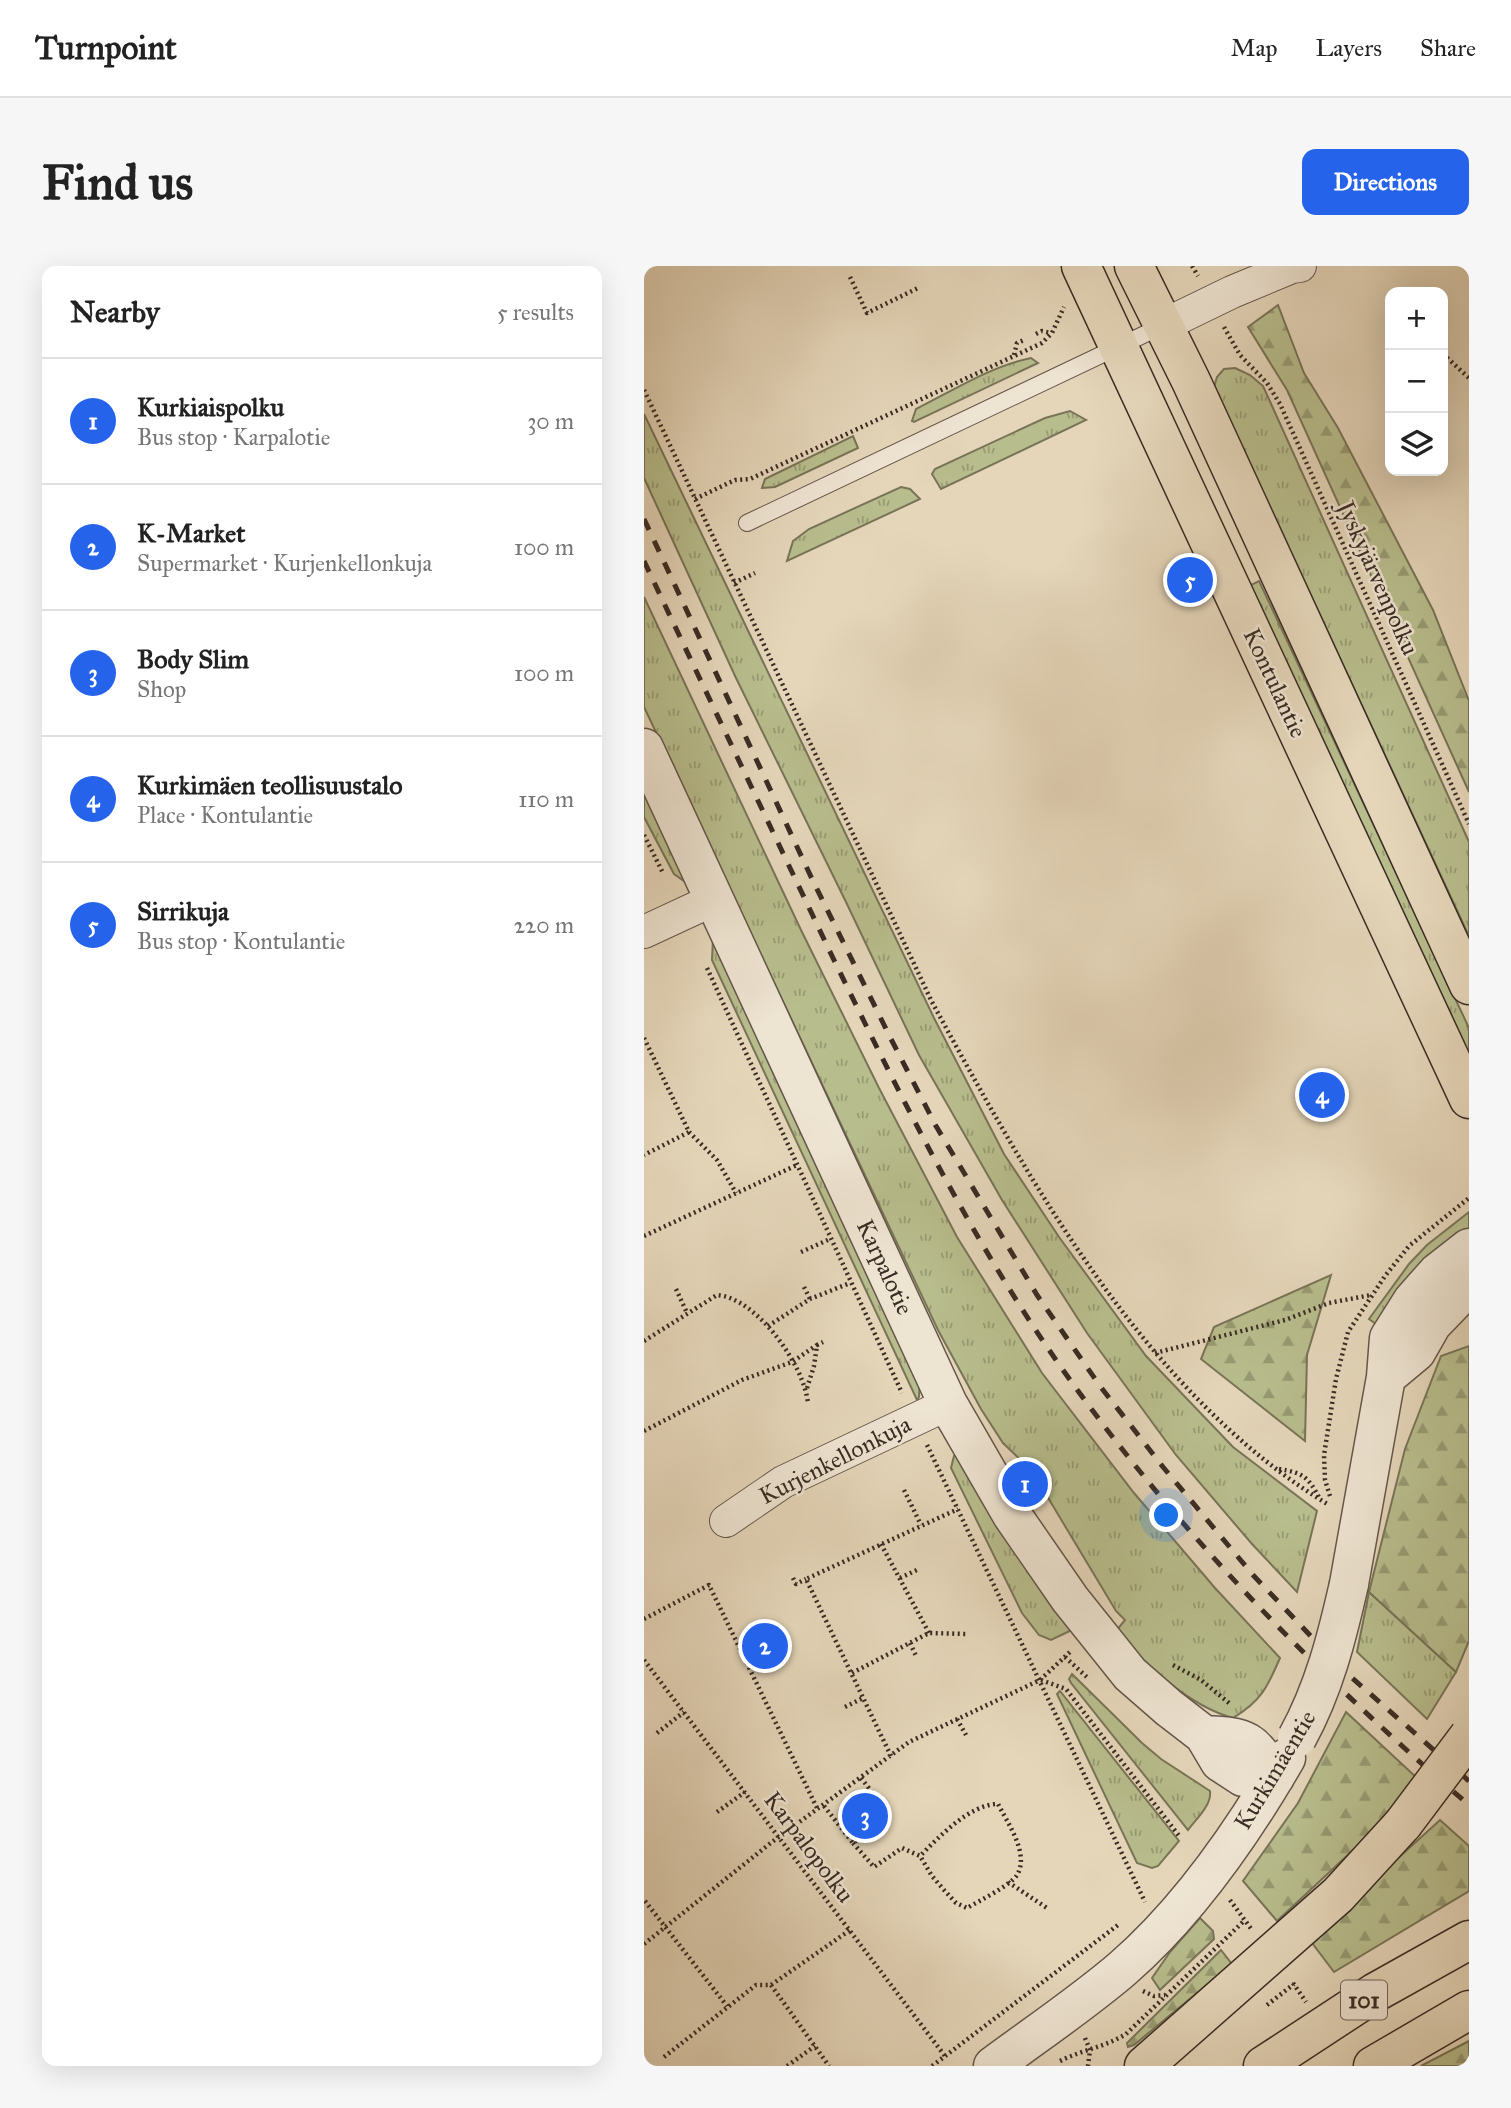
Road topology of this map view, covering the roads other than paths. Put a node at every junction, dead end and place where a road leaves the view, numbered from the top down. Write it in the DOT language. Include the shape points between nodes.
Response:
graph roads {
  1 [pos="1081,266"];
  2 [pos="1134,266"];
  3 [pos="1300,266"];
  4 [pos="1164,325"];
  5 [pos="1118,346"];
  6 [pos="747,523"];
  7 [pos="644,748"];
  8 [pos="715,899"];
  9 [pos="644,932"];
  10 [pos="1469,985"];
  11 [pos="1469,1098"];
  12 [pos="1469,1248"];
  13 [pos="1469,1288"];
  14 [pos="1386,1377"];
  15 [pos="948,1404"];
  16 [pos="726,1521"];
  17 [pos="1469,1736"];
  18 [pos="1275,1777"];
  19 [pos="1469,1940"];
  20 [pos="1469,2010"];
  21 [pos="993,2066"];
  22 [pos="1144,2066"];
  23 [pos="1263,2066"];
  24 [pos="1373,2066"];
  1 -- 5 [label="main road, Kontulantie"];
  2 -- 4 [label="main road, Kontulantie"];
  3 -- 4 [label="street"];
  4 -- 5 [label="lane"];
  4 -- 10 [label="main road, Kontulantie"];
  5 -- 6 [label="lane"];
  5 -- 11 [label="main road, Kontulantie"];
  7 -- 8 [label="street, Karpalotie"];
  8 -- 9 [label="street"];
  8 -- 15 [label="street, Karpalotie"];
  12 -- 14 [label="street, Kurkimäentie" via="1437,1273 1402,1315 1389,1338"];
  13 -- 14 [label="street" via="1432,1324 1416,1352"];
  14 -- 18 [label="street, Kurkimäentie, bridge" via="1349,1584 1326,1674"];
  15 -- 16 [label="street, Kurjenkellonkuja" via="783,1482"];
  15 -- 18 [label="street, Karpalotie" via="1042,1561 1130,1674 1204,1735 1220,1762 1231,1770 1242,1777"];
  17 -- 22 [label="main road, bridge" via="1403,1824 1338,1895"];
  18 -- 21 [label="street, Kurkimäentie" via="1191,1898 1152,1940"];
  19 -- 23 [label="main road, 101" via="1376,1992"];
  20 -- 24 [label="main road, 101"];
}
